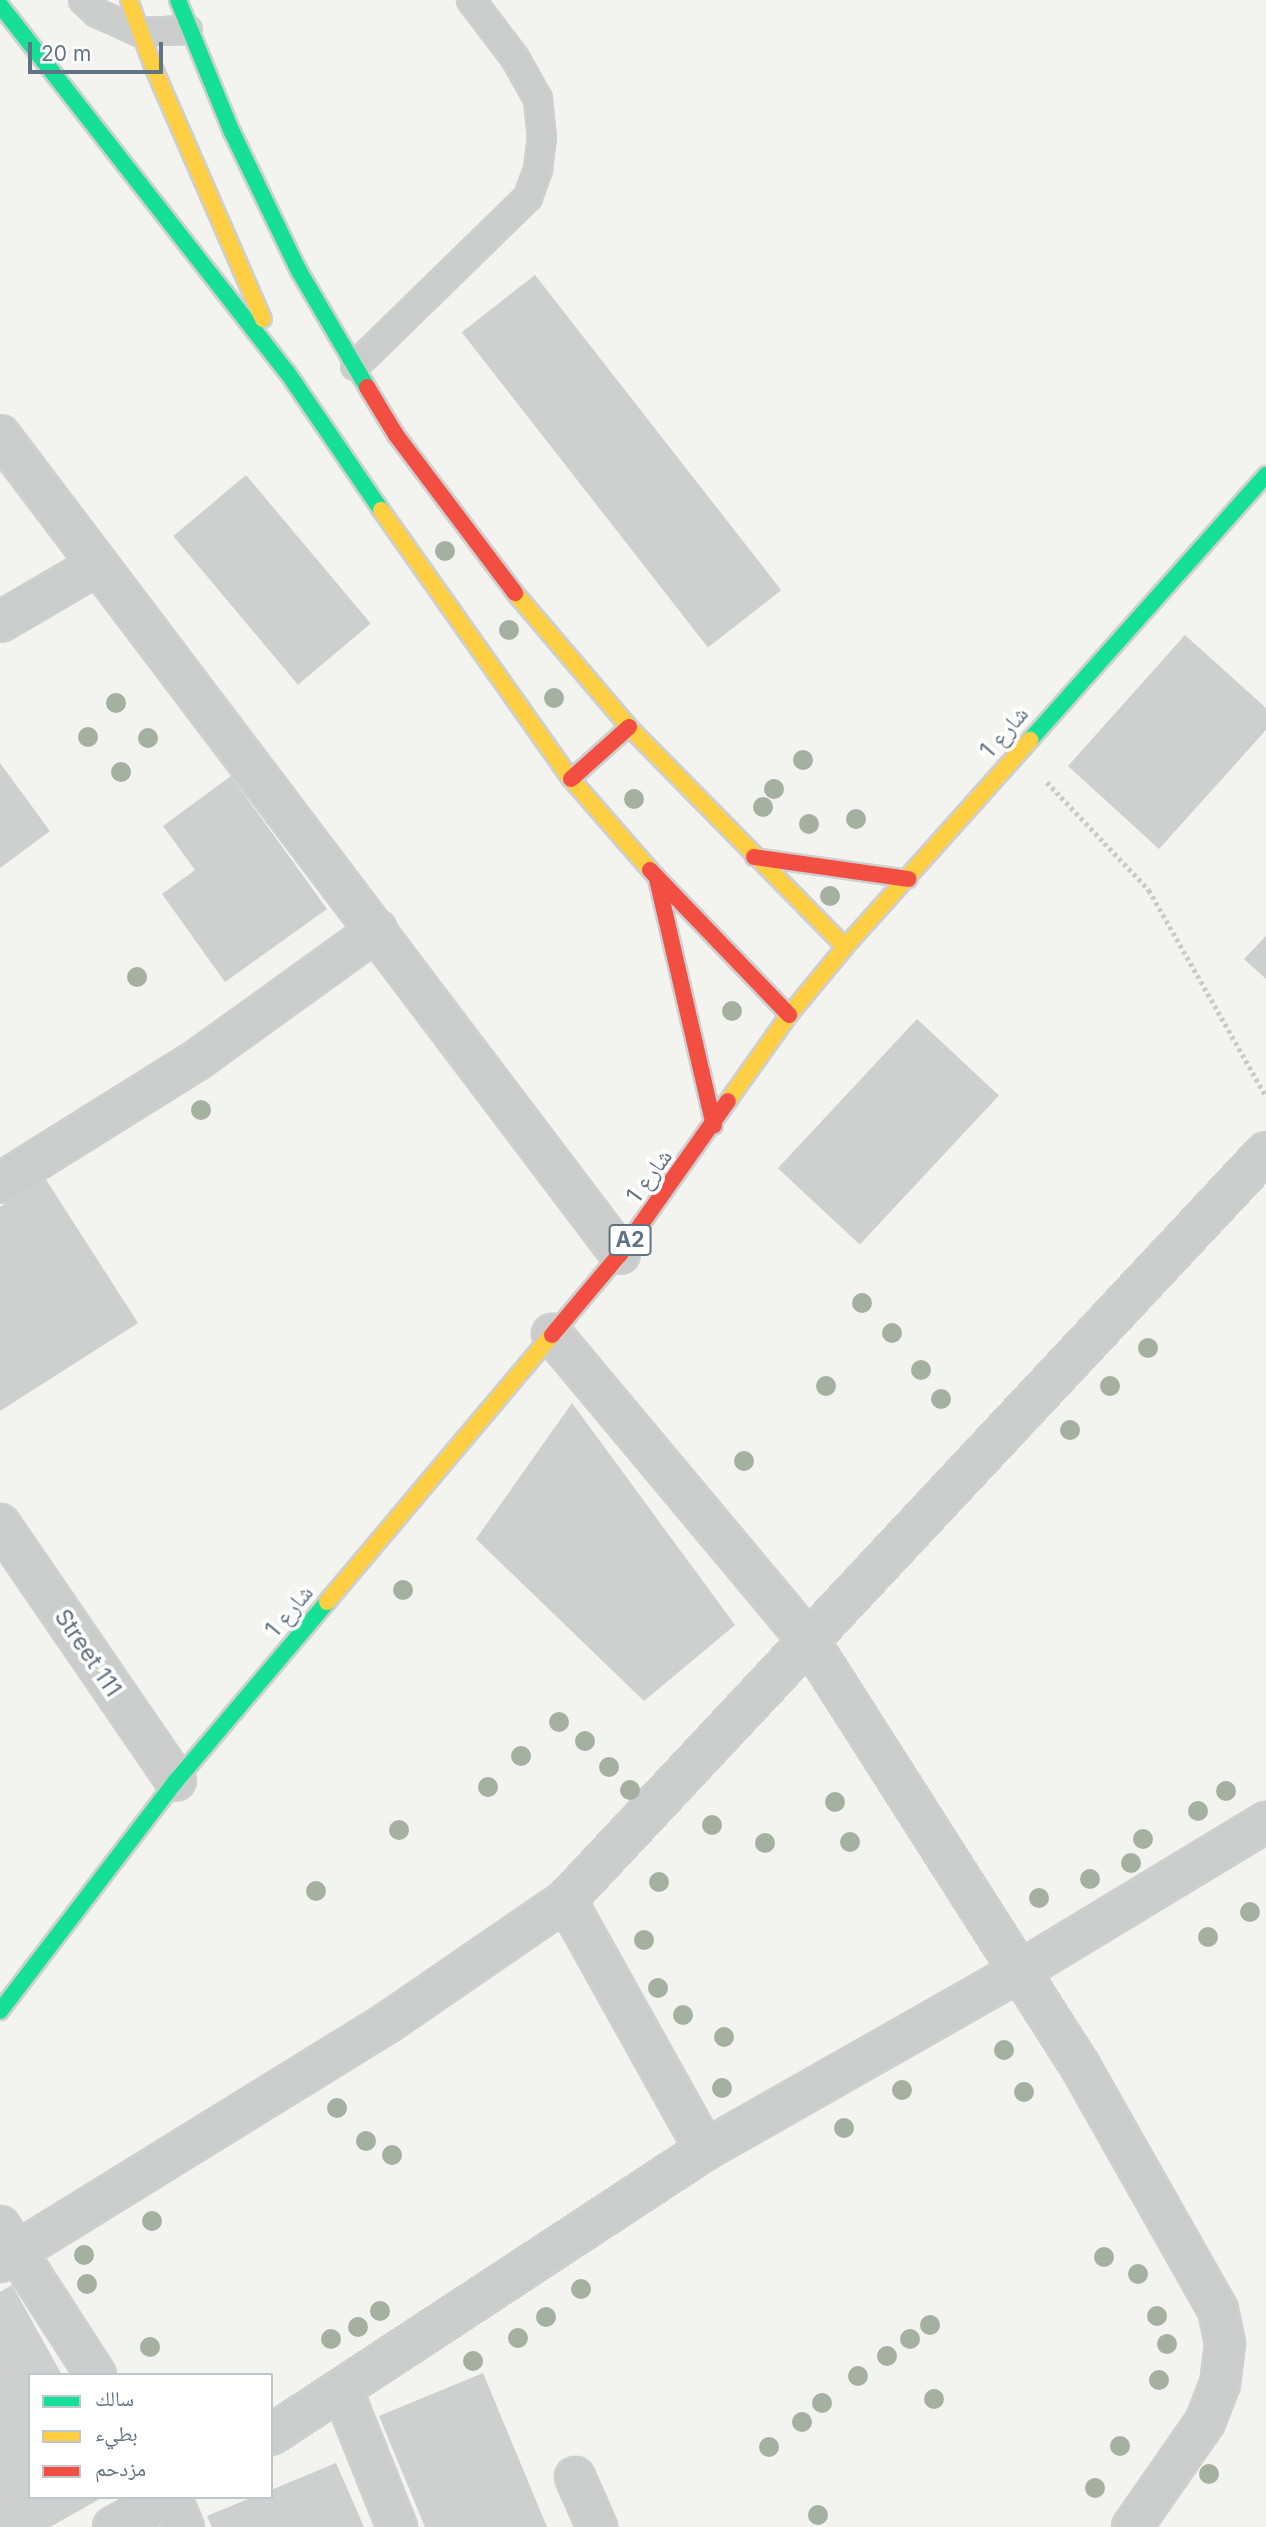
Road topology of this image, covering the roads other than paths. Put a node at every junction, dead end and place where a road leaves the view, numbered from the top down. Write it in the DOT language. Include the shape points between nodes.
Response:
graph roads {
  1 [pos="83,0"];
  2 [pos="129,0"];
  3 [pos="178,0"];
  4 [pos="471,0"];
  5 [pos="0,5"];
  6 [pos="188,30"];
  7 [pos="139,32"];
  8 [pos="355,366"];
  9 [pos="287,372"];
  10 [pos="0,435"];
  11 [pos="1266,475"];
  12 [pos="96,566"];
  13 [pos="0,622"];
  14 [pos="629,727"];
  15 [pos="571,779"];
  16 [pos="754,858"];
  17 [pos="657,879"];
  18 [pos="908,879"];
  19 [pos="377,930"];
  20 [pos="845,947"];
  21 [pos="789,1015"];
  22 [pos="714,1126"];
  23 [pos="1266,1152"];
  24 [pos="5,1170"];
  25 [pos="620,1254"];
  26 [pos="552,1334"];
  27 [pos="0,1524"];
  28 [pos="810,1641"];
  29 [pos="176,1781"];
  30 [pos="1266,1822"];
  31 [pos="566,1900"];
  32 [pos="1020,1971"];
  33 [pos="0,2011"];
  34 [pos="705,2150"];
  35 [pos="6,2246"];
  36 [pos="95,2373"];
  37 [pos="343,2392"];
  38 [pos="273,2434"];
  39 [pos="575,2477"];
  40 [pos="166,2499"];
  41 [pos="171,2499"];
  42 [pos="113,2527"];
  43 [pos="184,2527"];
  44 [pos="397,2527"];
  45 [pos="597,2527"];
  46 [pos="1132,2527"];
  1 -- 7 [label="lane" via="97,13"];
  2 -- 7 [label="main road"];
  3 -- 6 [label="main road"];
  4 -- 8 [label="lane" via="538,99 542,138 538,169 528,197"];
  5 -- 9 [label="main road"];
  6 -- 7 [label="lane"];
  6 -- 8 [label="main road" via="299,271"];
  7 -- 9 [label="main road"];
  8 -- 14 [label="main road" via="396,435 491,564"];
  9 -- 15 [label="main road" via="470,642"];
  10 -- 12 [label="street"];
  11 -- 18 [label="main road, شارع 1 / A2"];
  12 -- 13 [label="street"];
  12 -- 19 [label="street"];
  14 -- 15 [label="main road"];
  14 -- 16 [label="main road"];
  15 -- 17 [label="main road"];
  16 -- 18 [label="main road"];
  16 -- 20 [label="main road"];
  17 -- 21 [label="main road"];
  17 -- 22 [label="main road"];
  18 -- 20 [label="main road, شارع 1 / A2"];
  19 -- 24 [label="street" via="197,1059"];
  19 -- 25 [label="street"];
  20 -- 21 [label="main road, شارع 1 / A2"];
  21 -- 22 [label="main road, شارع 1 / A2"];
  22 -- 25 [label="main road, شارع 1 / A2"];
  23 -- 28 [label="street"];
  25 -- 26 [label="main road, شارع 1 / A2"];
  26 -- 28 [label="street"];
  26 -- 29 [label="main road, شارع 1 / A2"];
  27 -- 29 [label="street, Street 111"];
  28 -- 31 [label="street"];
  28 -- 32 [label="street"];
  29 -- 33 [label="main road, شارع 1 / A2"];
  30 -- 32 [label="street"];
  31 -- 34 [label="street"];
  31 -- 35 [label="street" via="390,2021"];
  32 -- 34 [label="street"];
  32 -- 46 [label="street" via="1080,2066 1218,2310 1223,2333 1220,2384 1205,2422"];
  34 -- 37 [label="street"];
  35 -- 36 [label="street"];
  37 -- 38 [label="street"];
  37 -- 44 [label="street"];
  39 -- 45 [label="street"];
  40 -- 42 [label="street"];
  41 -- 43 [label="street"];
}
